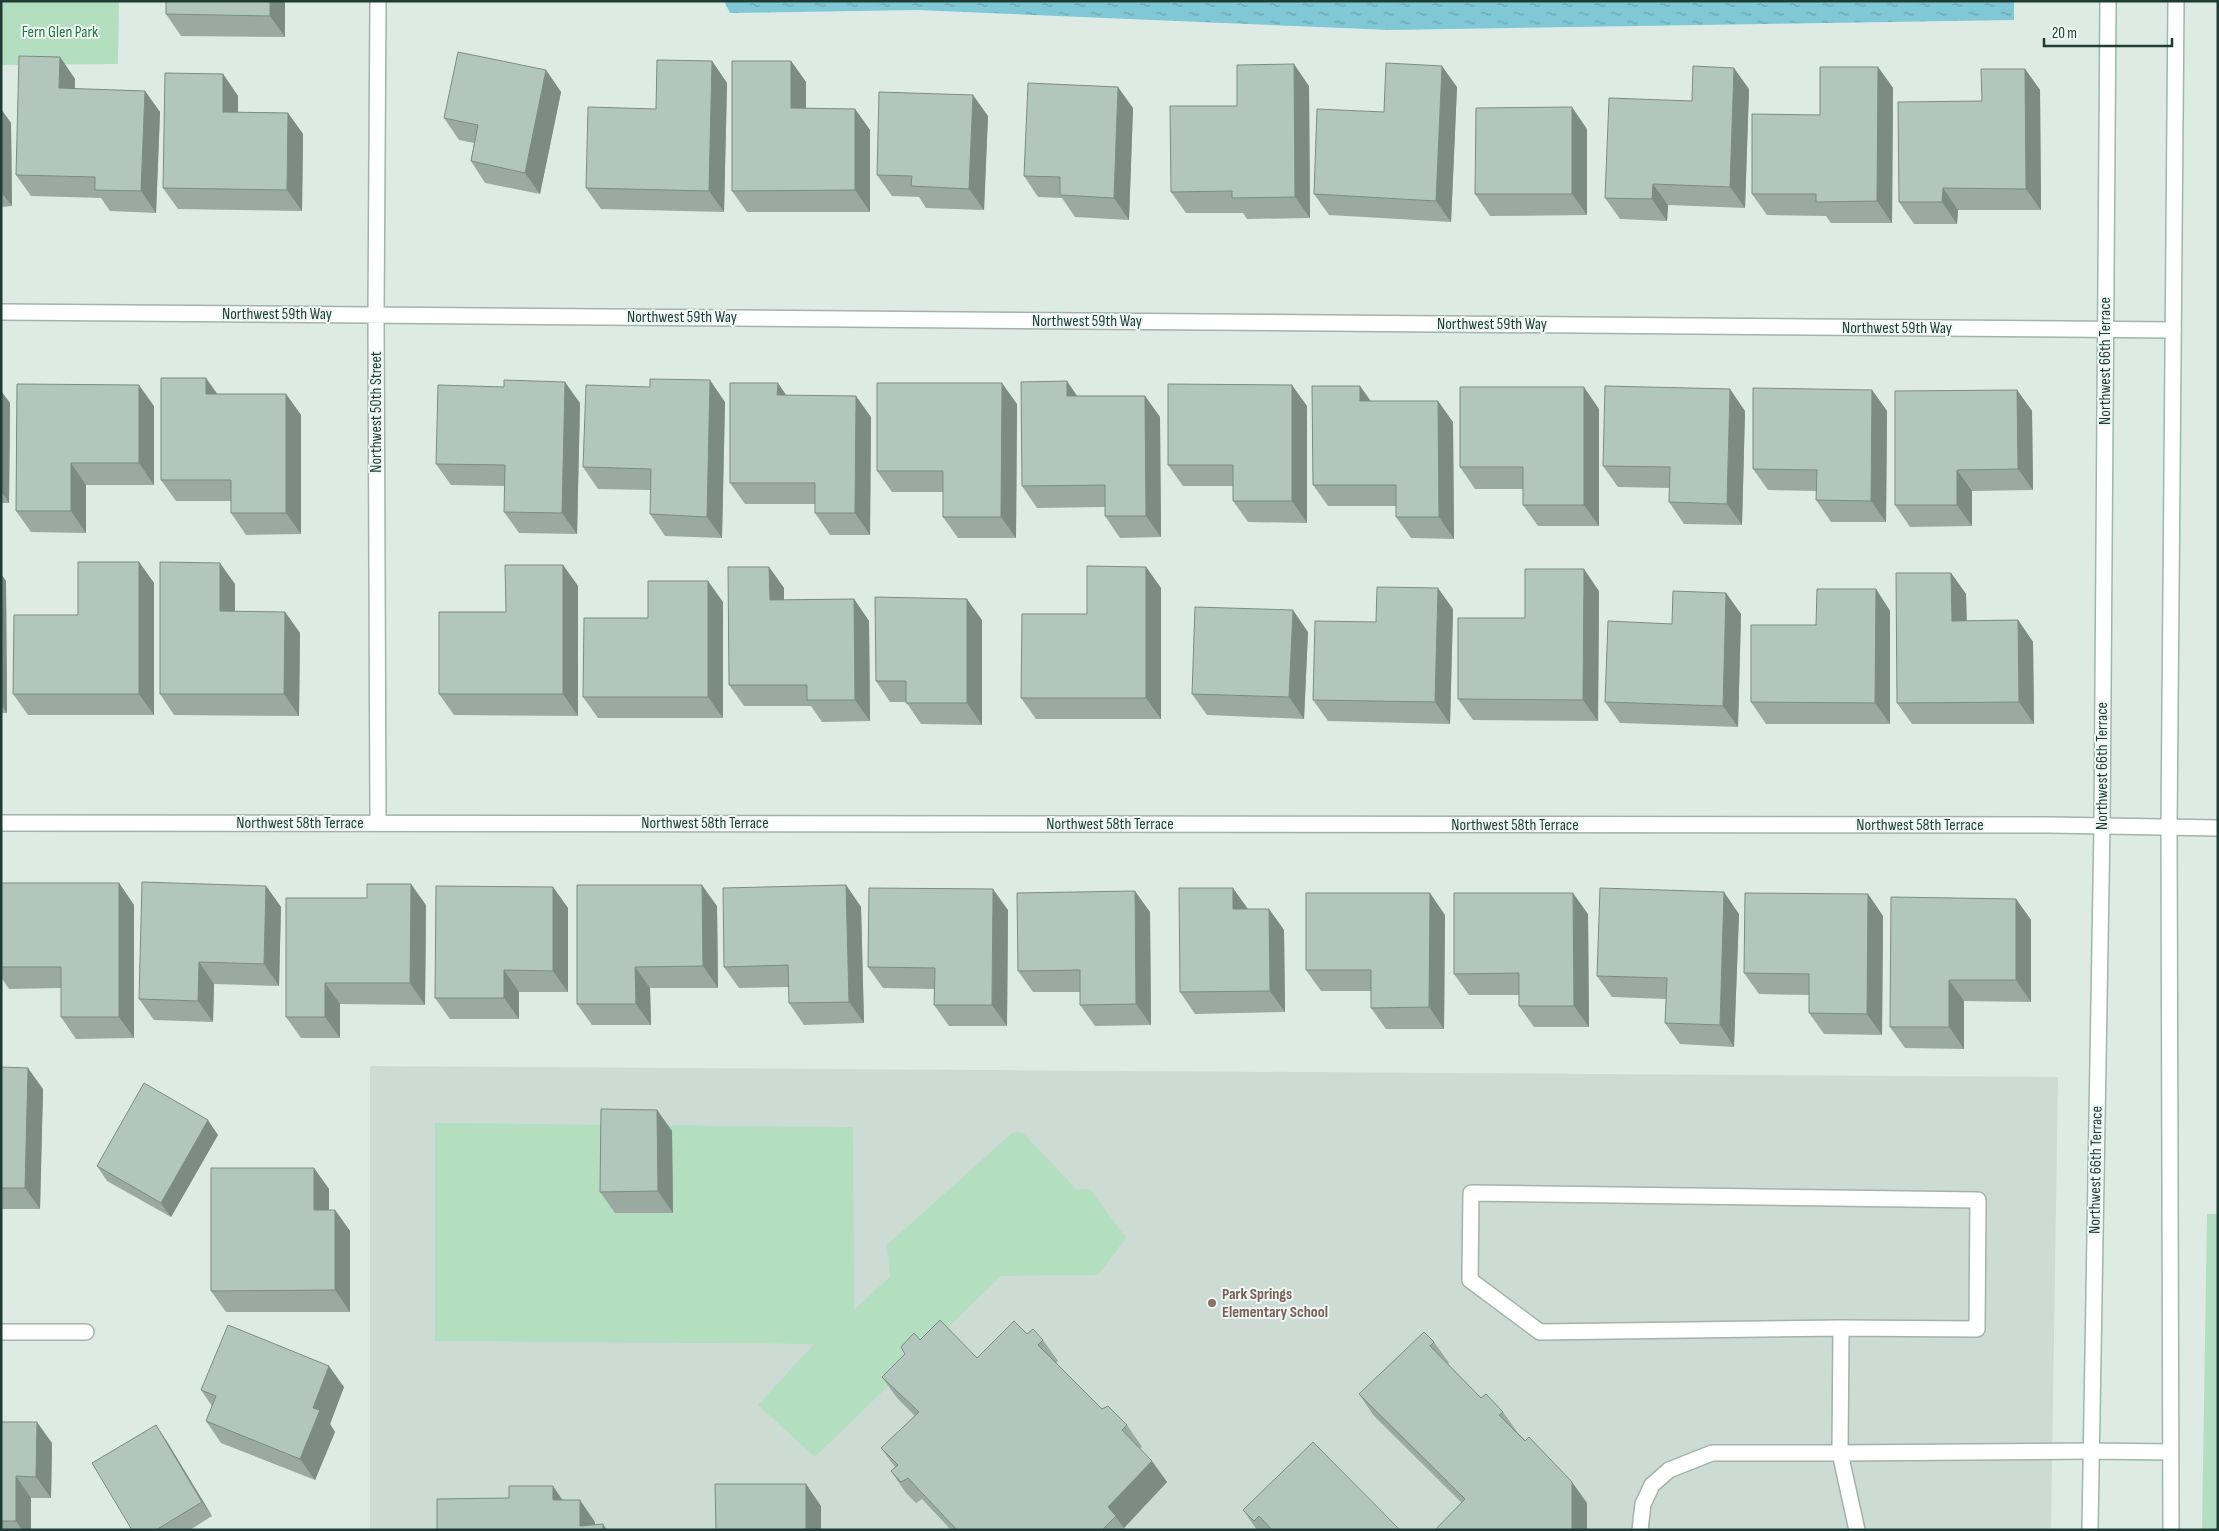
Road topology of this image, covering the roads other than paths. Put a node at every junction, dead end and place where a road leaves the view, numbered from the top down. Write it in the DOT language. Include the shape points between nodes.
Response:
graph roads {
  1 [pos="378,1"];
  2 [pos="2108,1"];
  3 [pos="2176,1"];
  4 [pos="1,312"];
  5 [pos="376,315"];
  6 [pos="2105,330"];
  7 [pos="2173,330"];
  8 [pos="1,823"];
  9 [pos="378,823"];
  10 [pos="2102,826"];
  11 [pos="2169,827"];
  12 [pos="2218,828"];
  13 [pos="1840,1328"];
  14 [pos="1,1332"];
  15 [pos="86,1332"];
  16 [pos="2091,1451"];
  17 [pos="2171,1452"];
  18 [pos="1840,1453"];
  19 [pos="1640,1530"];
  20 [pos="1857,1530"];
  21 [pos="2090,1530"];
  22 [pos="2171,1530"];
  1 -- 5 [label="street, Northwest 50th Street"];
  2 -- 6 [label="street, Northwest 66th Terrace"];
  3 -- 7 [label="street"];
  4 -- 5 [label="street, Northwest 59th Way"];
  5 -- 6 [label="street, Northwest 59th Way"];
  5 -- 9 [label="street, Northwest 50th Street"];
  6 -- 7 [label="street, Northwest 59th Way"];
  6 -- 10 [label="street, Northwest 66th Terrace"];
  7 -- 11 [label="street"];
  8 -- 9 [label="street, Northwest 58th Terrace"];
  9 -- 10 [label="street, Northwest 58th Terrace"];
  10 -- 11 [label="street, Northwest 58th Terrace"];
  10 -- 16 [label="street, Northwest 66th Terrace"];
  11 -- 12 [label="street, Northwest 58th Terrace"];
  11 -- 17 [label="street"];
  13 -- 13 [label="street" via="1977,1329 1978,1200 1471,1193 1470,1280 1540,1332"];
  13 -- 18 [label="street"];
  14 -- 15 [label="street"];
  16 -- 17 [label="street"];
  16 -- 18 [label="street"];
  16 -- 21 [label="street, Northwest 66th Terrace"];
  17 -- 22 [label="street"];
  18 -- 19 [label="street" via="1712,1453 1669,1470 1652,1485 1643,1504"];
  18 -- 20 [label="street"];
}
